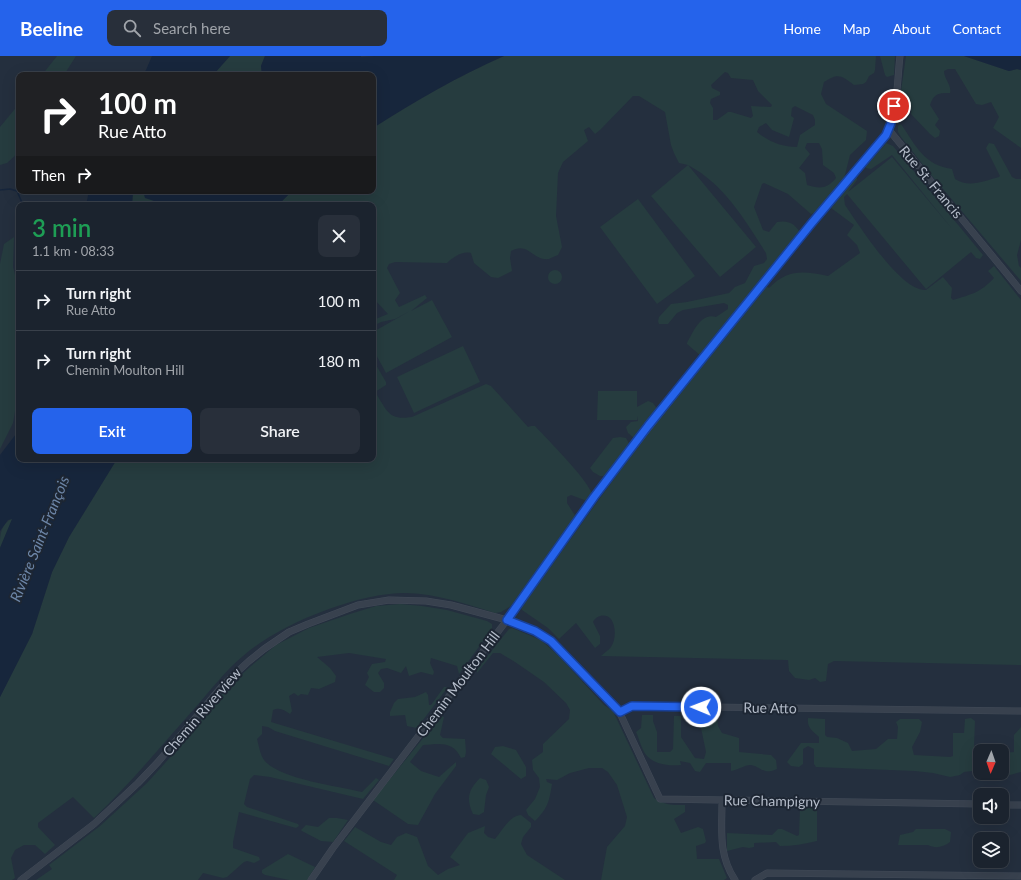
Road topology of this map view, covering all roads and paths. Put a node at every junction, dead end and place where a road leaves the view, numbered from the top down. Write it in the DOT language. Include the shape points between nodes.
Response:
graph roads {
  1 [pos="900,56"];
  2 [pos="888,130"];
  3 [pos="1021,291"];
  4 [pos="507,620"];
  5 [pos="1021,711"];
  6 [pos="620,712"];
  7 [pos="722,801"];
  8 [pos="973,804"];
  9 [pos="1009,805"];
  10 [pos="1021,805"];
  11 [pos="1021,876"];
  12 [pos="21,880"];
  13 [pos="311,880"];
  14 [pos="735,880"];
  15 [pos="755,880"];
  1 -- 2 [label="street" via="895,102"];
  2 -- 3 [label="street, Rue St. Francis"];
  2 -- 4 [label="street, Chemin Moulton Hill" via="648,426"];
  4 -- 6 [label="street" via="535,631 551,641"];
  4 -- 12 [label="street, Chemin Riverview" via="426,601 389,600 358,606 289,632 254,657 224,684 158,762 124,797 94,824"];
  4 -- 13 [label="street, Chemin Moulton Hill"];
  5 -- 6 [label="street, Rue Atto" via="632,706"];
  6 -- 7 [label="street, Rue Champigny" via="660,798"];
  7 -- 8 [label="street, Rue Champigny"];
  7 -- 14 [label="street" via="722,850"];
  9 -- 10 [label="street"];
  11 -- 15 [label="street" via="768,873"];
}
